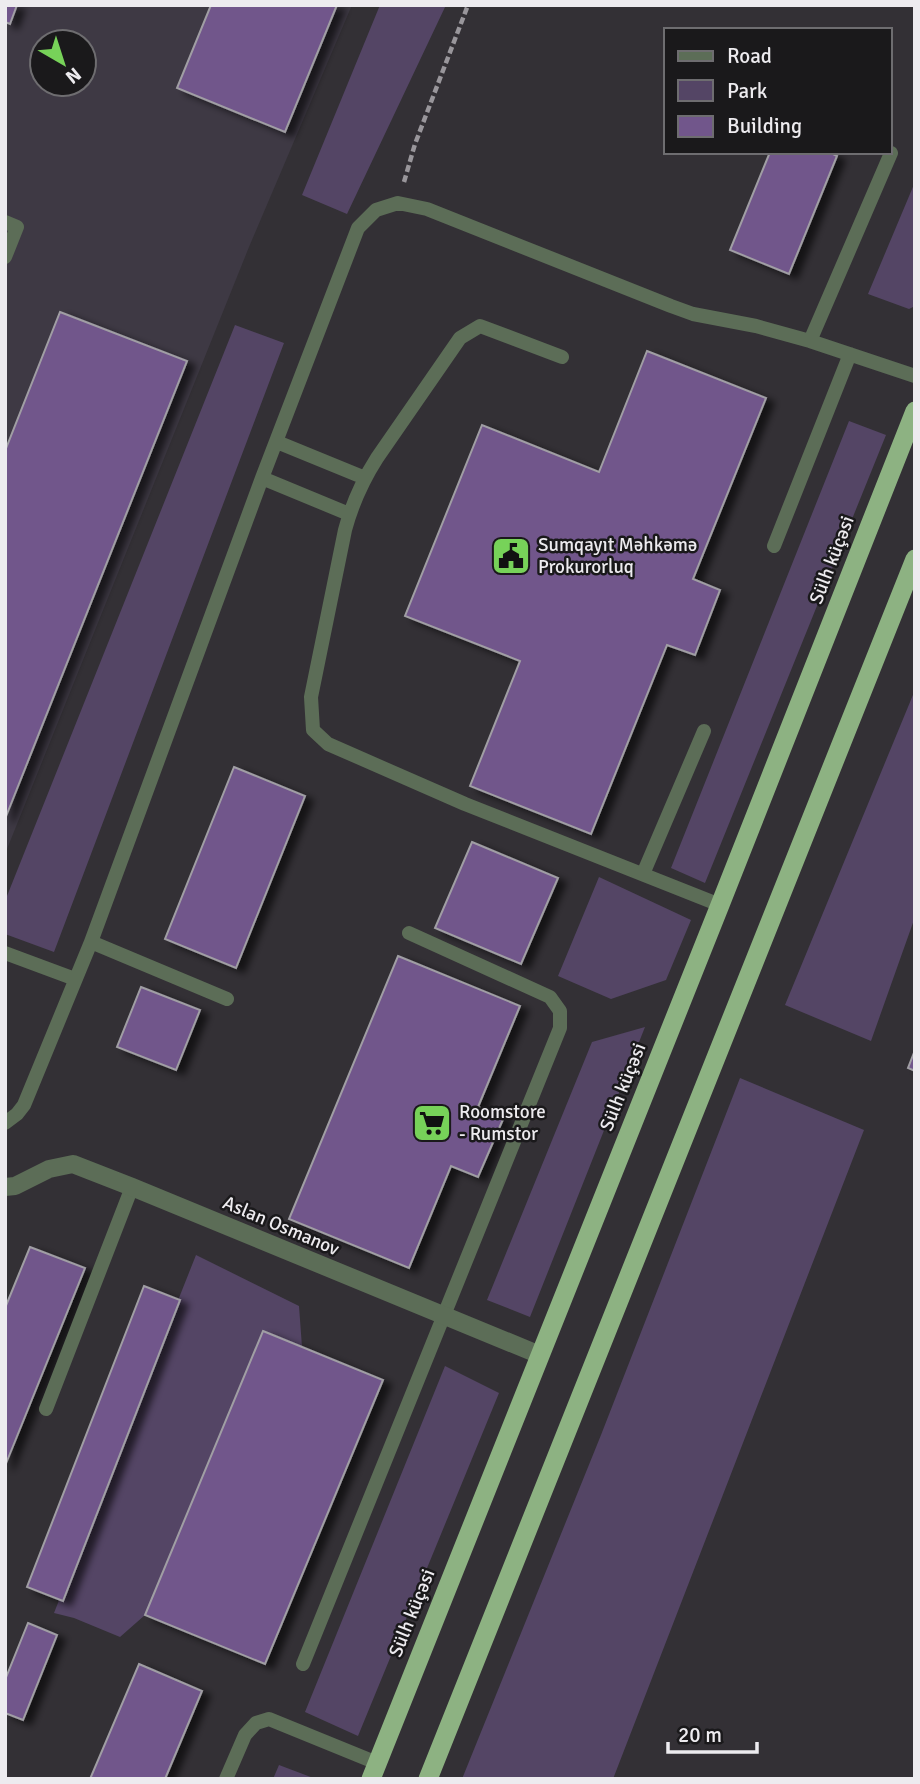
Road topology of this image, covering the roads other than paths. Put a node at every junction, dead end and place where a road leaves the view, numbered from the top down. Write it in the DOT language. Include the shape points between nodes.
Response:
graph roads {
  1 [pos="891,154"];
  2 [pos="5,222"];
  3 [pos="5,257"];
  4 [pos="810,341"];
  5 [pos="850,354"];
  6 [pos="562,357"];
  7 [pos="915,376"];
  8 [pos="915,411"];
  9 [pos="277,442"];
  10 [pos="262,478"];
  11 [pos="365,478"];
  12 [pos="349,514"];
  13 [pos="774,546"];
  14 [pos="915,559"];
  15 [pos="704,731"];
  16 [pos="643,874"];
  17 [pos="720,905"];
  18 [pos="409,933"];
  19 [pos="91,942"];
  20 [pos="5,953"];
  21 [pos="75,979"];
  22 [pos="227,999"];
  23 [pos="5,1123"];
  24 [pos="5,1186"];
  25 [pos="132,1187"];
  26 [pos="443,1316"];
  27 [pos="540,1355"];
  28 [pos="46,1409"];
  29 [pos="303,1664"];
  30 [pos="374,1771"];
  31 [pos="226,1779"];
  32 [pos="428,1779"];
  1 -- 4 [label="lane"];
  2 -- 3 [label="lane" via="17,227"];
  4 -- 5 [label="lane"];
  4 -- 9 [label="lane" via="682,310 426,209 398,203 376,210 358,228"];
  5 -- 7 [label="lane"];
  5 -- 13 [label="lane"];
  6 -- 11 [label="lane" via="480,326 460,338"];
  8 -- 17 [label="highway, Sülh küçəsi"];
  9 -- 10 [label="lane"];
  9 -- 11 [label="lane"];
  10 -- 12 [label="lane"];
  10 -- 19 [label="lane"];
  11 -- 12 [label="lane"];
  12 -- 16 [label="lane" via="311,697 313,730 328,744 465,804"];
  14 -- 32 [label="highway"];
  15 -- 16 [label="lane"];
  16 -- 17 [label="lane"];
  17 -- 27 [label="highway, Sülh küçəsi"];
  18 -- 26 [label="lane" via="550,997 560,1011 560,1028"];
  19 -- 21 [label="lane"];
  19 -- 22 [label="lane"];
  20 -- 21 [label="lane"];
  21 -- 23 [label="lane" via="24,1105"];
  24 -- 25 [label="street, Aslan Osmanov" via="73,1164"];
  25 -- 26 [label="street, Aslan Osmanov"];
  25 -- 28 [label="lane"];
  26 -- 27 [label="street, Aslan Osmanov"];
  26 -- 29 [label="lane"];
  27 -- 30 [label="highway, Sülh küçəsi"];
  30 -- 31 [label="lane" via="269,1719 256,1723 245,1735"];
}
